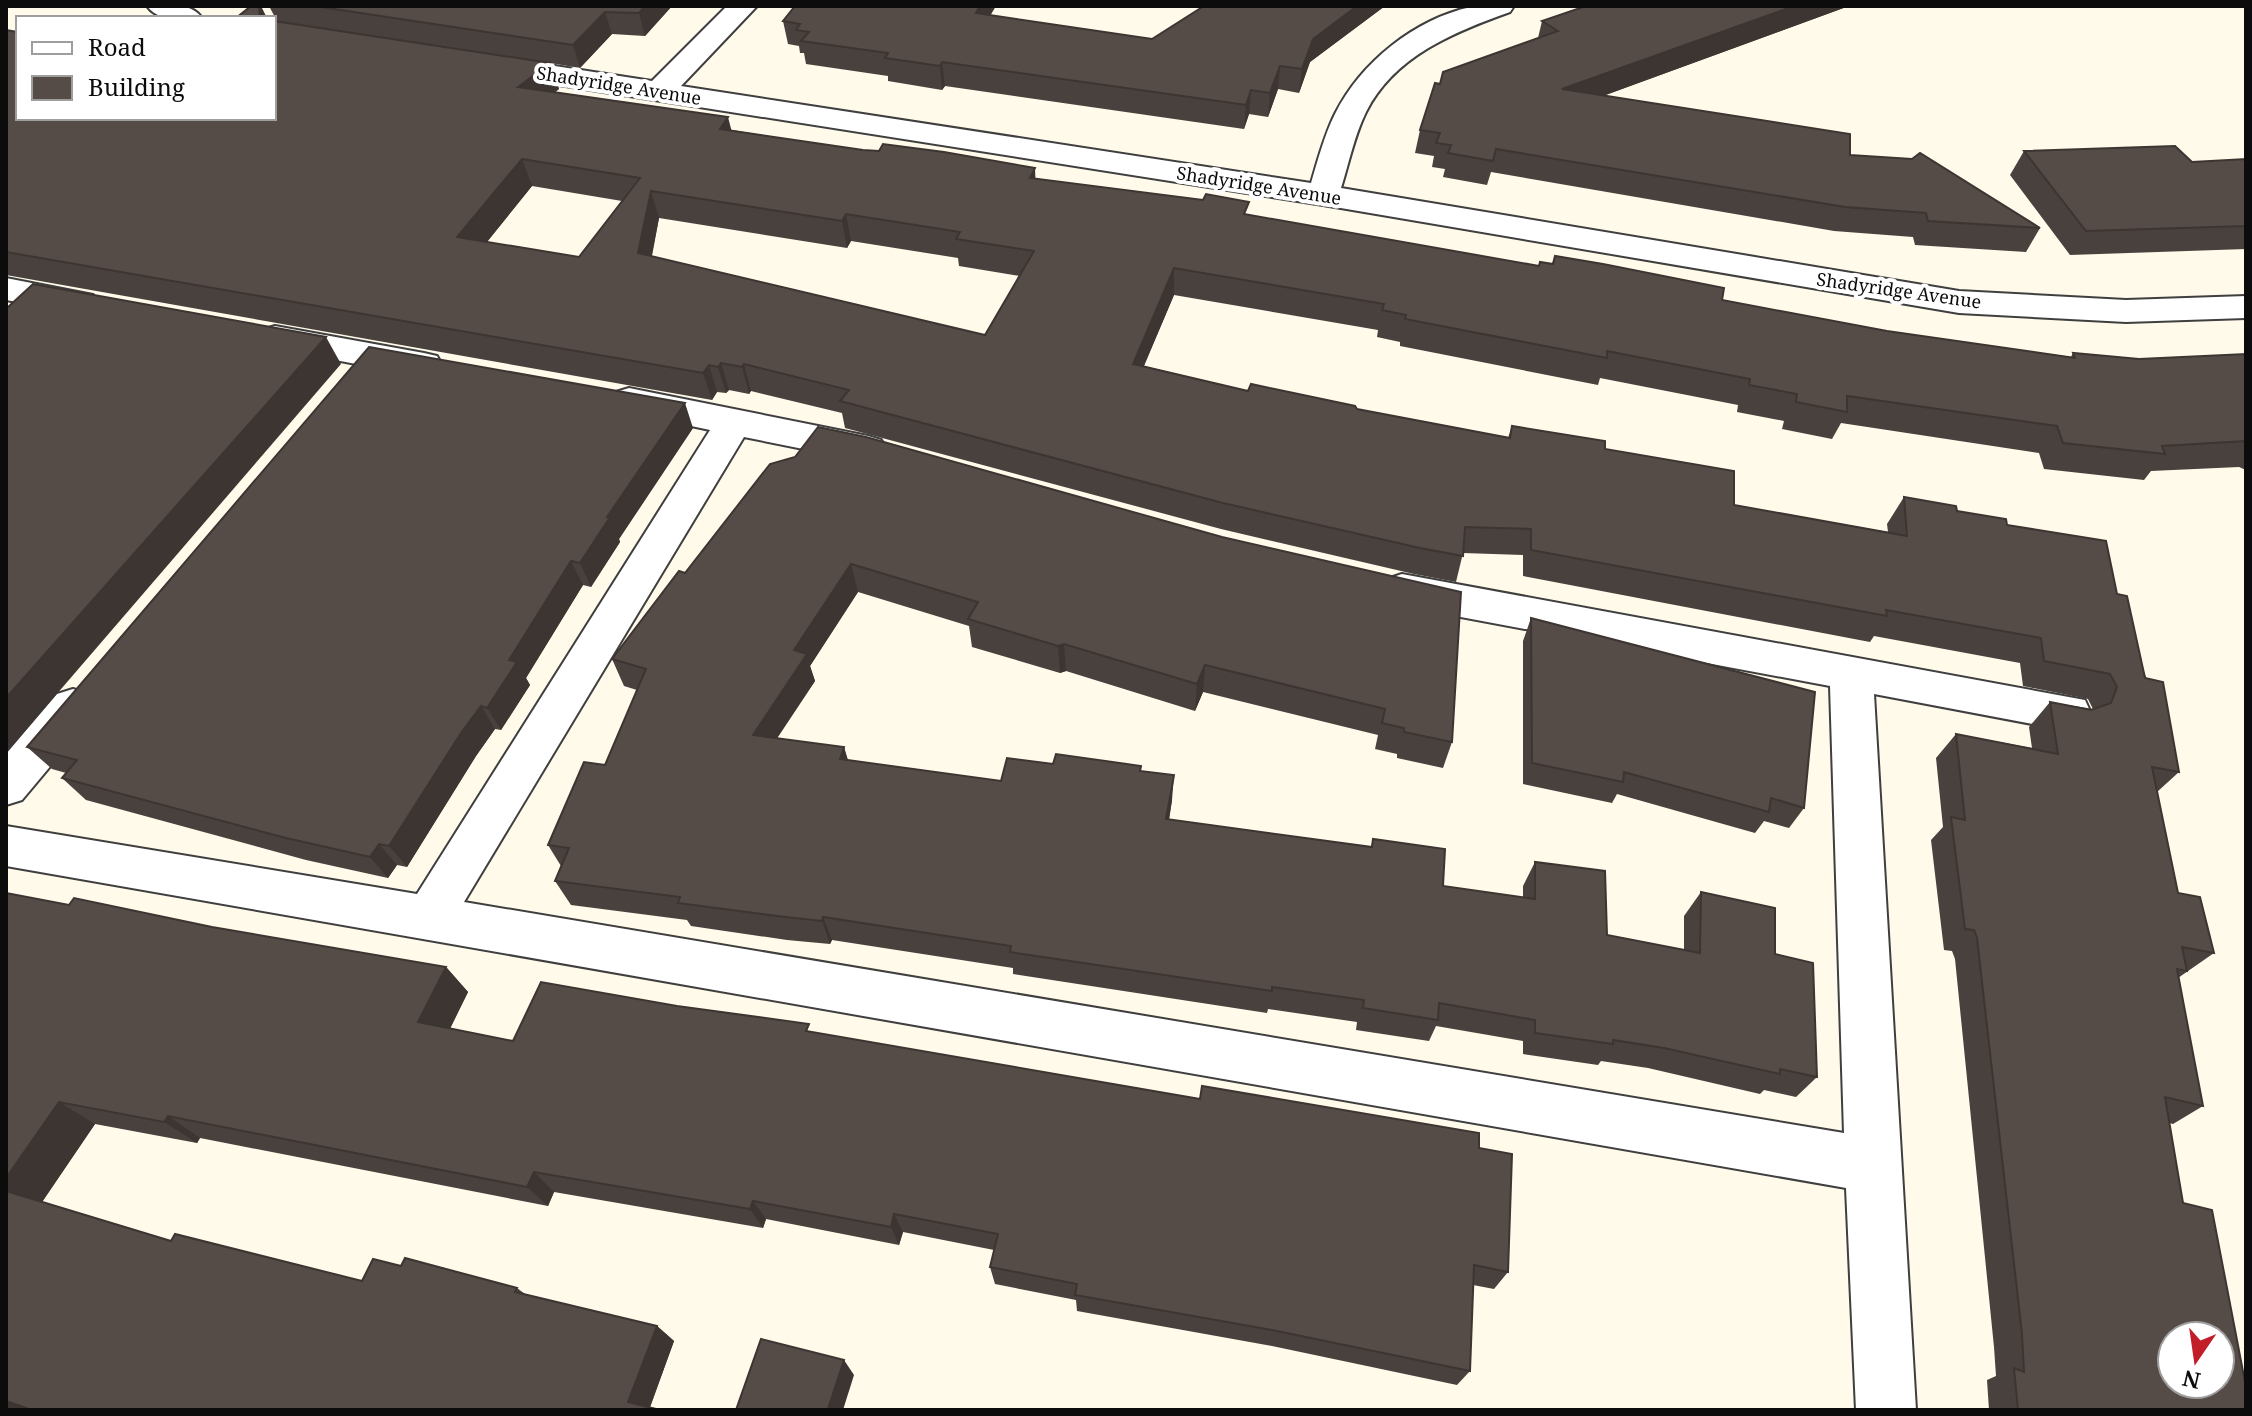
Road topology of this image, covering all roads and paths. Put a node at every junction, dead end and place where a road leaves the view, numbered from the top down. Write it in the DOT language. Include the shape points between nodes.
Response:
graph roads {
  1 [pos="161,6"];
  2 [pos="743,6"];
  3 [pos="1500,6"];
  4 [pos="184,16"];
  5 [pos="459,61"];
  6 [pos="660,90"];
  7 [pos="1323,195"];
  8 [pos="21,304"];
  9 [pos="2246,307"];
  10 [pos="122,310"];
  11 [pos="232,330"];
  12 [pos="373,356"];
  13 [pos="452,370"];
  14 [pos="341,394"];
  15 [pos="594,395"];
  16 [pos="735,420"];
  17 [pos="902,458"];
  18 [pos="1368,582"];
  19 [pos="1851,675"];
  20 [pos="97,679"];
  21 [pos="2069,713"];
  22 [pos="6,786"];
  23 [pos="6,846"];
  24 [pos="428,919"];
  25 [pos="1872,1165"];
  26 [pos="1886,1410"];
  1 -- 4 [label="street"];
  2 -- 6 [label="street"];
  3 -- 7 [label="street" via="1436,29 1383,66 1355,105"];
  5 -- 6 [label="street, Shadyridge Avenue"];
  6 -- 7 [label="street, Shadyridge Avenue"];
  7 -- 9 [label="street, Shadyridge Avenue" via="1959,302 2126,311"];
  8 -- 10 [label="street"];
  11 -- 12 [label="street"];
  12 -- 13 [label="street"];
  12 -- 14 [label="street"];
  15 -- 16 [label="street"];
  16 -- 17 [label="street"];
  16 -- 24 [label="street"];
  18 -- 19 [label="street"];
  19 -- 21 [label="street"];
  19 -- 25 [label="street"];
  20 -- 22 [label="street"];
  23 -- 24 [label="street"];
  24 -- 25 [label="street"];
  25 -- 26 [label="street"];
}
